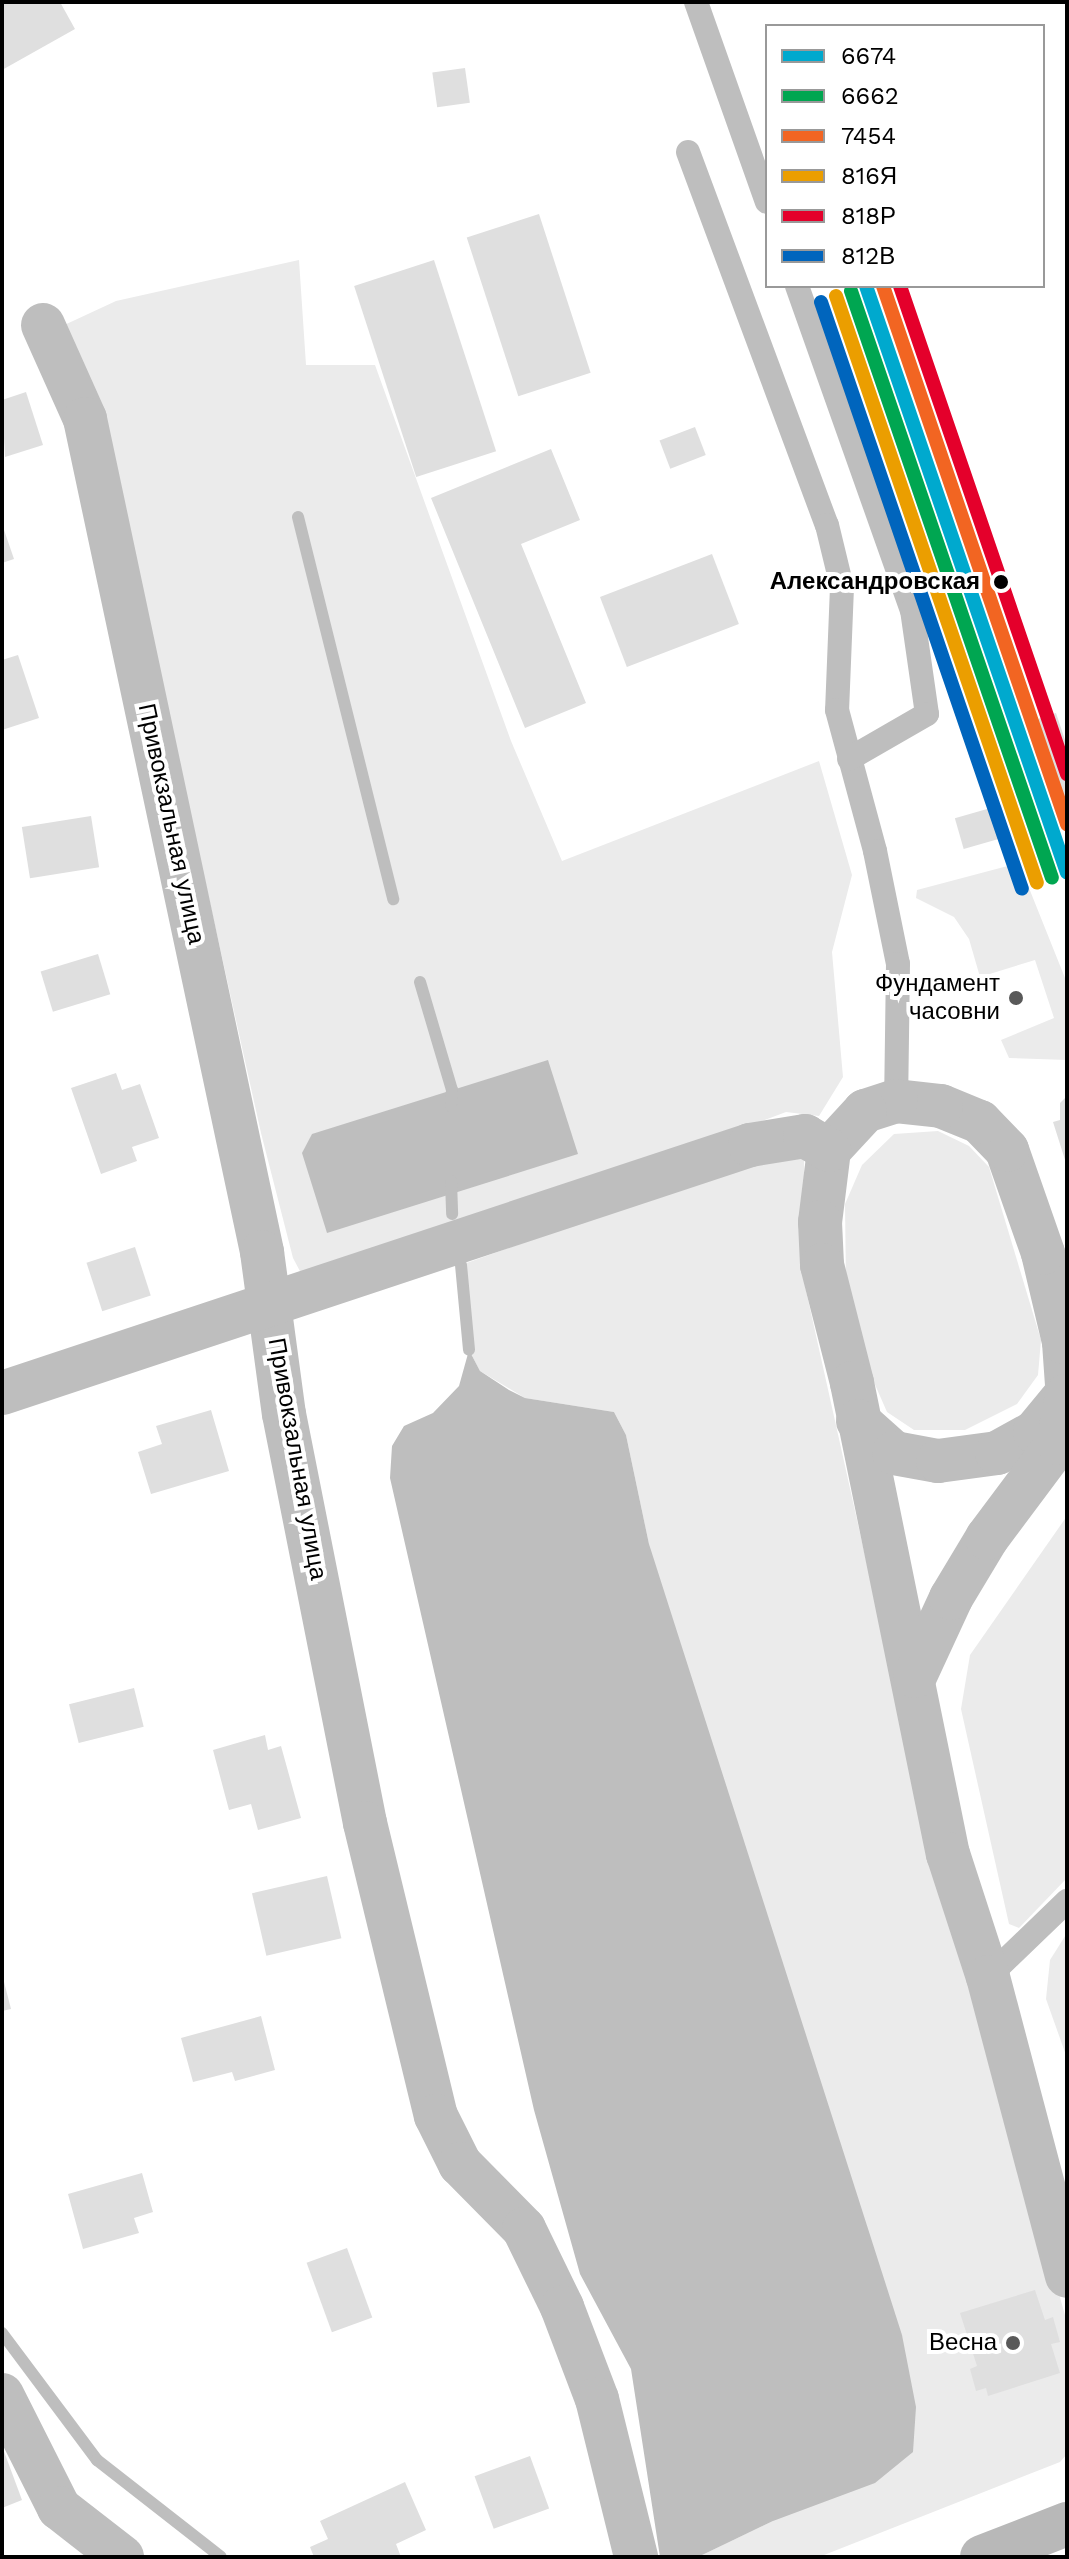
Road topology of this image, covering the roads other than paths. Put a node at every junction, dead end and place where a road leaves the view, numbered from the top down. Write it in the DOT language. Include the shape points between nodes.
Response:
graph roads {
  1 [pos="696,2"];
  2 [pos="688,152"];
  3 [pos="765,196"];
  4 [pos="798,288"];
  5 [pos="43,325"];
  6 [pos="849,759"];
  7 [pos="896,1101"];
  8 [pos="829,1150"];
  9 [pos="272,1306"];
  10 [pos="1067,1385"];
  11 [pos="2,1393"];
  12 [pos="1067,1395"];
  13 [pos="858,1421"];
  14 [pos="915,1676"];
  15 [pos="1067,1901"];
  16 [pos="988,1977"];
  17 [pos="1067,2276"];
  18 [pos="2,2395"];
  19 [pos="1067,2524"];
  20 [pos="122,2557"];
  21 [pos="636,2557"];
  22 [pos="982,2557"];
  1 -- 3 [label="lane"];
  2 -- 6 [label="lane" via="827,525 842,587 837,710"];
  4 -- 6 [label="lane" via="912,610 927,714"];
  5 -- 9 [label="street, Привокзальная улица" via="85,419"];
  6 -- 7 [label="lane" via="898,964"];
  7 -- 8 [label="street" via="865,1111"];
  7 -- 10 [label="street" via="941,1106 980,1122 1007,1150 1043,1253 1064,1342"];
  8 -- 9 [label="street" via="805,1136 780,1137"];
  8 -- 13 [label="street" via="820,1222 822,1265"];
  9 -- 11 [label="street"];
  9 -- 21 [label="street, Привокзальная улица" via="284,1414 365,1823 436,2116 460,2164 524,2229 562,2307 597,2399"];
  12 -- 13 [label="street" via="1035,1432 997,1453 938,1461 894,1453"];
  12 -- 14 [label="street" via="1058,1443 987,1538 951,1598"];
  13 -- 14 [label="street"];
  14 -- 16 [label="street" via="948,1854"];
  15 -- 16 [label="lane"];
  16 -- 17 [label="street"];
  18 -- 20 [label="street" via="59,2508"];
  19 -- 22 [label="main road"];
}
